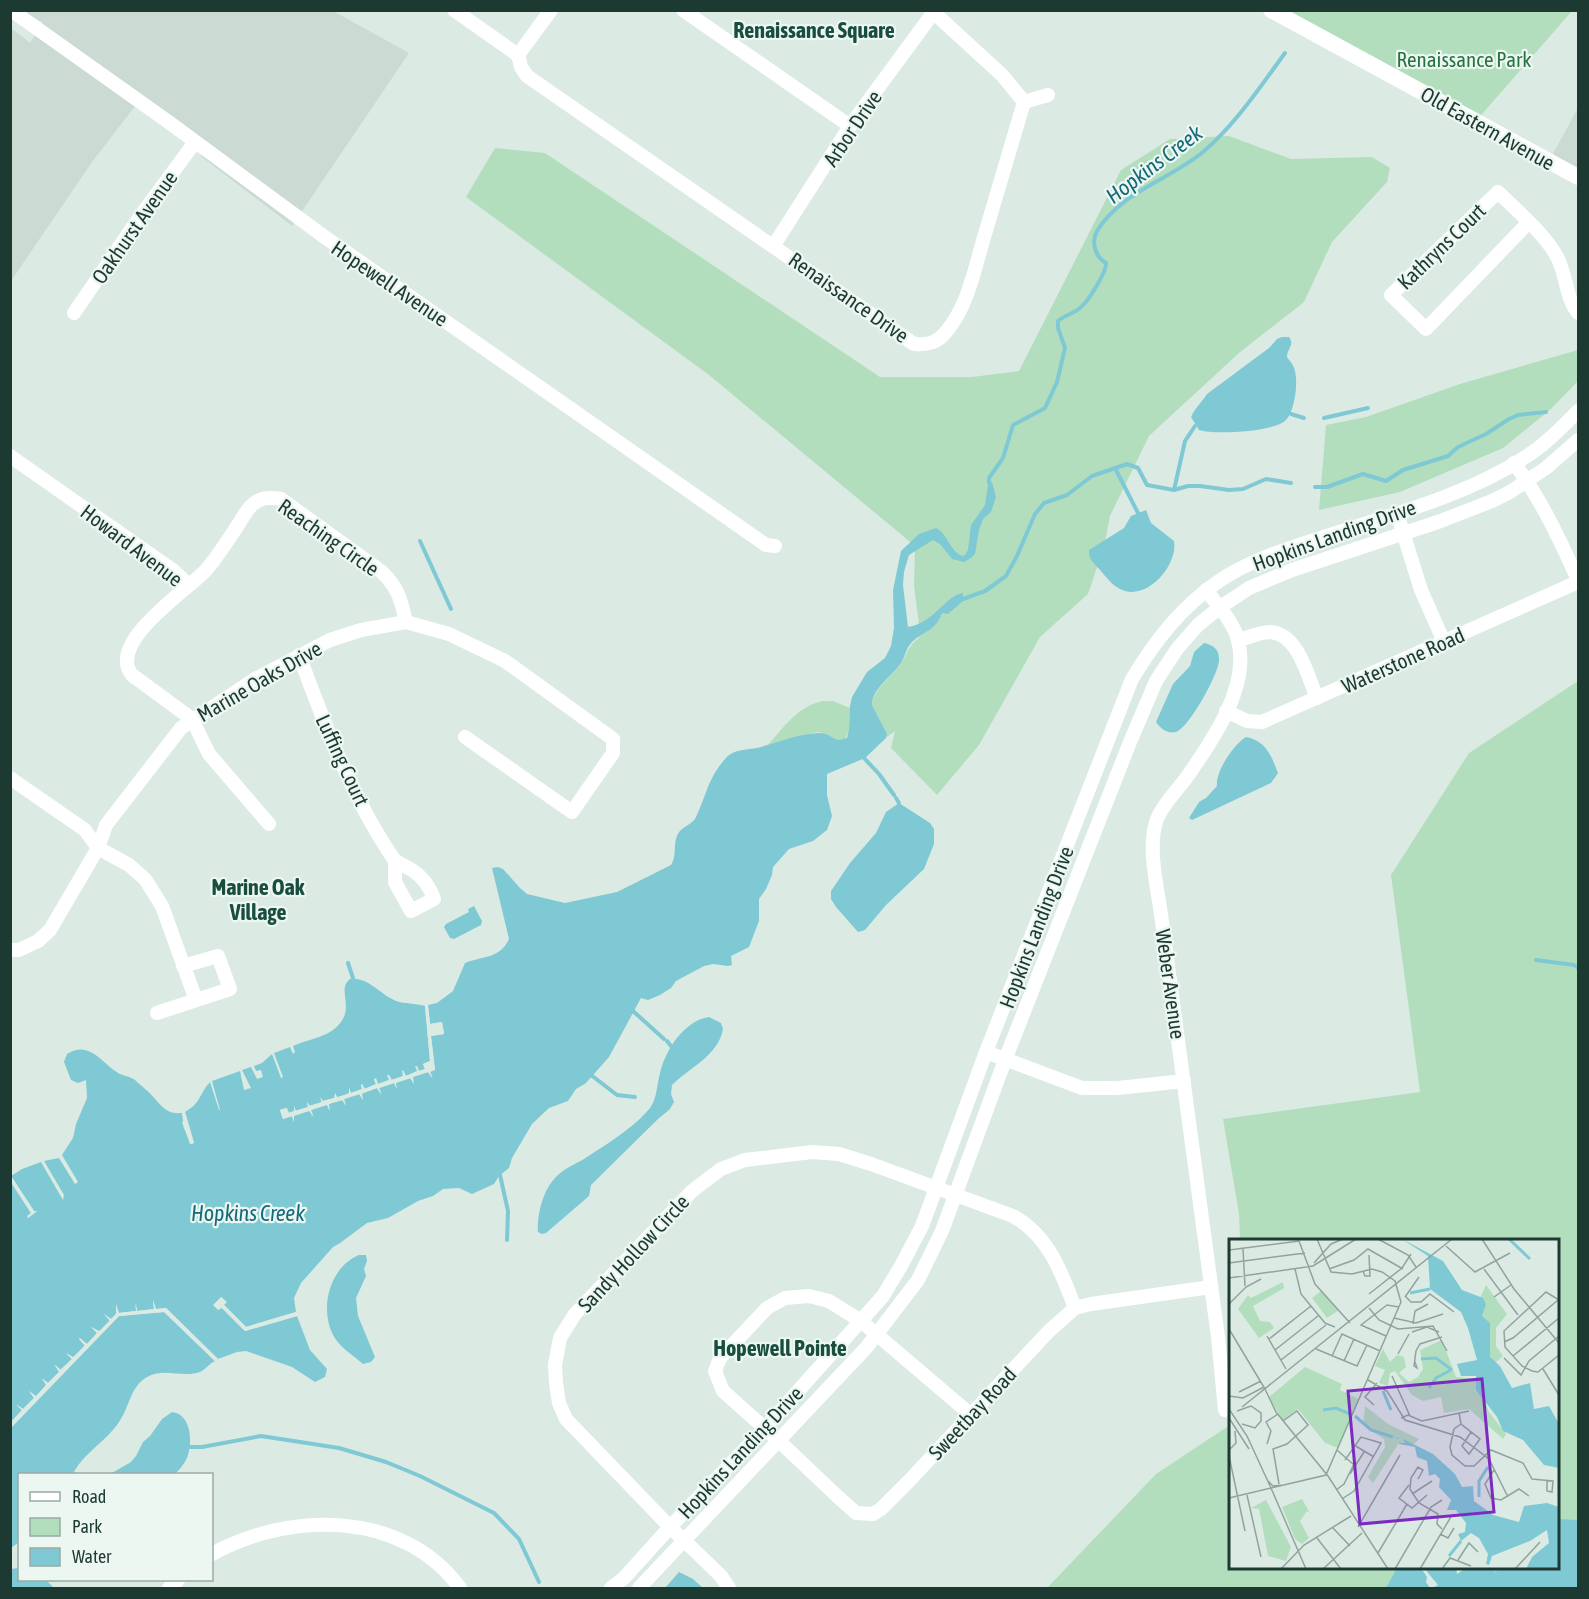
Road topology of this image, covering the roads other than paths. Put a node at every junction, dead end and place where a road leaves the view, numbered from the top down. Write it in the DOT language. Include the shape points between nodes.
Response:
graph roads {
  1 [pos="11,10"];
  2 [pos="454,10"];
  3 [pos="551,10"];
  4 [pos="1271,10"];
  5 [pos="932,12"];
  6 [pos="690,13"];
  7 [pos="518,55"];
  8 [pos="1048,95"];
  9 [pos="1024,102"];
  10 [pos="850,126"];
  11 [pos="195,142"];
  12 [pos="1578,177"];
  13 [pos="1528,223"];
  14 [pos="774,245"];
  15 [pos="74,313"];
  16 [pos="1578,313"];
  17 [pos="1578,411"];
  18 [pos="1578,440"];
  19 [pos="10,456"];
  20 [pos="1514,463"];
  21 [pos="1527,481"];
  22 [pos="1397,513"];
  23 [pos="1404,533"];
  24 [pos="775,546"];
  25 [pos="1578,581"];
  26 [pos="189,585"];
  27 [pos="1206,590"];
  28 [pos="1219,608"];
  29 [pos="406,622"];
  30 [pos="1238,640"];
  31 [pos="1444,642"];
  32 [pos="299,655"];
  33 [pos="1317,698"];
  34 [pos="1226,711"];
  35 [pos="192,719"];
  36 [pos="465,738"];
  37 [pos="10,778"];
  38 [pos="269,824"];
  39 [pos="98,848"];
  40 [pos="395,861"];
  41 [pos="10,950"];
  42 [pos="183,966"];
  43 [pos="196,1000"];
  44 [pos="157,1013"];
  45 [pos="986,1052"];
  46 [pos="1005,1060"];
  47 [pos="1184,1081"];
  48 [pos="936,1189"];
  49 [pos="955,1195"];
  50 [pos="1211,1287"];
  51 [pos="1075,1308"];
  52 [pos="861,1321"];
  53 [pos="878,1334"];
  54 [pos="1225,1410"];
  55 [pos="970,1414"];
  56 [pos="764,1429"];
  57 [pos="779,1441"];
  58 [pos="670,1527"];
  59 [pos="685,1541"];
  60 [pos="213,1554"];
  61 [pos="460,1588"];
  62 [pos="611,1588"];
  63 [pos="639,1588"];
  64 [pos="729,1588"];
  1 -- 11 [label="street, Hopewell Avenue"];
  2 -- 7 [label="street, Renaissance Drive"];
  3 -- 7 [label="street"];
  4 -- 12 [label="street, Old Eastern Avenue"];
  5 -- 9 [label="street" via="1002,75"];
  5 -- 10 [label="street, Arbor Drive"];
  6 -- 10 [label="street"];
  7 -- 14 [label="street, Renaissance Drive" via="527,76"];
  8 -- 9 [label="street"];
  9 -- 14 [label="street, Renaissance Drive" via="969,287 956,317 934,343 914,344"];
  10 -- 14 [label="street, Arbor Drive"];
  11 -- 15 [label="street, Oakhurst Avenue"];
  11 -- 24 [label="street, Hopewell Avenue" via="766,545"];
  13 -- 13 [label="street, Kathryns Court" via="1498,192 1391,295 1426,329"];
  13 -- 16 [label="street, Kathryns Court" via="1559,261 1569,298"];
  17 -- 20 [label="street, Hopkins Landing Drive" via="1553,436"];
  18 -- 21 [label="street, Hopkins Landing Drive"];
  19 -- 26 [label="street, Howard Avenue"];
  20 -- 21 [label="street"];
  20 -- 22 [label="street, Hopkins Landing Drive" via="1479,483"];
  21 -- 23 [label="street, Hopkins Landing Drive" via="1475,508"];
  21 -- 25 [label="street"];
  22 -- 23 [label="street"];
  22 -- 27 [label="street, Hopkins Landing Drive" via="1281,551 1238,569"];
  23 -- 28 [label="street, Hopkins Landing Drive" via="1264,580"];
  23 -- 31 [label="street" via="1421,590"];
  25 -- 31 [label="street, Waterstone Road"];
  26 -- 29 [label="street, Reaching Circle" via="223,548 250,506 265,497 281,499 382,572 400,595"];
  26 -- 35 [label="street, Howard Avenue" via="153,616 134,640 126,659 132,675"];
  27 -- 28 [label="street, Weber Avenue"];
  27 -- 45 [label="street, Hopkins Landing Drive" via="1176,617 1132,679"];
  28 -- 30 [label="street, Weber Avenue"];
  28 -- 46 [label="street, Hopkins Landing Drive" via="1177,649 1156,681"];
  29 -- 32 [label="street, Marine Oaks Drive" via="361,630"];
  29 -- 36 [label="street, Marine Oaks Drive" via="449,634 505,661 613,739 613,753 572,812"];
  30 -- 33 [label="street" via="1267,632 1286,637 1297,652"];
  30 -- 34 [label="street, Weber Avenue" via="1239,681"];
  31 -- 33 [label="street, Waterstone Road"];
  32 -- 35 [label="street, Marine Oaks Drive"];
  32 -- 40 [label="street, Luffing Court" via="353,789"];
  33 -- 34 [label="street, Waterstone Road" via="1262,722"];
  34 -- 47 [label="street, Weber Avenue" via="1189,774 1165,805 1154,832 1159,904"];
  35 -- 38 [label="street" via="209,754"];
  35 -- 39 [label="street, Marine Oaks Drive" via="167,745 106,825"];
  37 -- 39 [label="street" via="85,830"];
  39 -- 41 [label="street, Marine Oaks Drive" via="50,930 20,950"];
  39 -- 42 [label="street" via="145,879 162,906"];
  42 -- 43 [label="street"];
  42 -- 43 [label="street" via="218,956 230,989"];
  43 -- 44 [label="street"];
  45 -- 46 [label="street"];
  45 -- 48 [label="street, Hopkins Landing Drive"];
  46 -- 47 [label="street" via="1082,1088"];
  46 -- 49 [label="street, Hopkins Landing Drive"];
  47 -- 50 [label="street, Weber Avenue"];
  48 -- 49 [label="street, Sandy Hollow Circle"];
  48 -- 52 [label="street, Hopkins Landing Drive" via="901,1266 883,1296"];
  48 -- 58 [label="street, Sandy Hollow Circle" via="839,1154 812,1152 745,1160 722,1169 692,1191 575,1314 560,1338 555,1365 559,1402 566,1419"];
  49 -- 51 [label="street, Sandy Hollow Circle" via="1013,1216 1042,1239"];
  49 -- 53 [label="street, Hopkins Landing Drive" via="918,1280"];
  50 -- 51 [label="street"];
  50 -- 54 [label="street, Weber Avenue"];
  51 -- 55 [label="street, Sweetbay Road"];
  52 -- 53 [label="street"];
  52 -- 56 [label="street, Hopkins Landing Drive"];
  52 -- 56 [label="street, Sweetbay Road" via="830,1301 809,1296 785,1298 767,1308 727,1350 715,1371 723,1391"];
  53 -- 55 [label="street"];
  53 -- 57 [label="street, Hopkins Landing Drive"];
  55 -- 57 [label="street, Sweetbay Road" via="873,1514 856,1513"];
  56 -- 57 [label="street, Sweetbay Road"];
  56 -- 58 [label="street, Hopkins Landing Drive"];
  57 -- 59 [label="street, Hopkins Landing Drive"];
  58 -- 59 [label="street, Sandy Hollow Circle"];
  58 -- 62 [label="street, Hopkins Landing Drive"];
  59 -- 63 [label="street, Hopkins Landing Drive"];
  59 -- 64 [label="street, Sandy Hollow Circle"];
  60 -- 61 [label="street" via="274,1530 313,1524 347,1525 407,1544 432,1560"];
}
